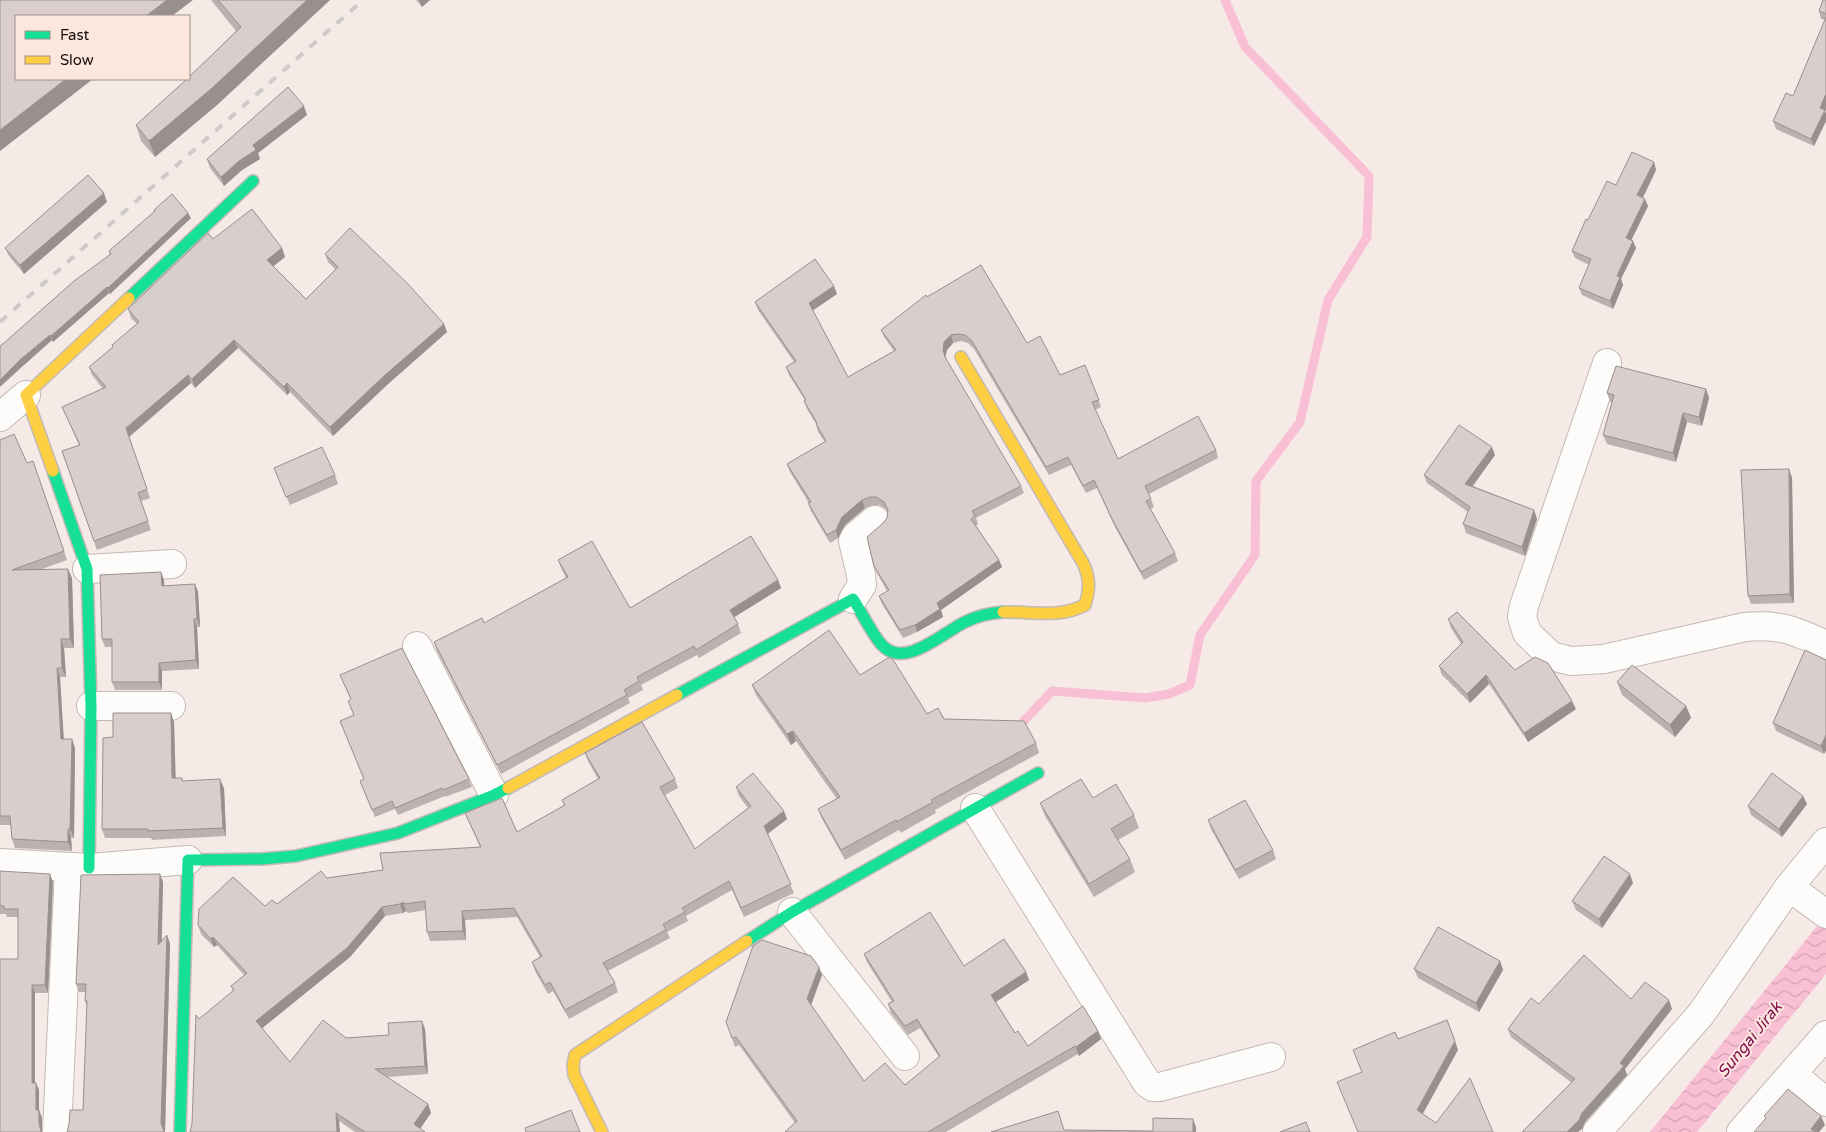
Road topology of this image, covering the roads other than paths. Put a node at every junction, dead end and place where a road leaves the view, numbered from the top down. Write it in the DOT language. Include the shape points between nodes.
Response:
graph roads {
  1 [pos="252,181"];
  2 [pos="962,357"];
  3 [pos="1607,363"];
  4 [pos="26,395"];
  5 [pos="0,417"];
  6 [pos="875,520"];
  7 [pos="172,564"];
  8 [pos="87,569"];
  9 [pos="853,599"];
  10 [pos="1826,645"];
  11 [pos="417,646"];
  12 [pos="91,706"];
  13 [pos="171,706"];
  14 [pos="1038,773"];
  15 [pos="494,795"];
  16 [pos="975,808"];
  17 [pos="1826,842"];
  18 [pos="188,860"];
  19 [pos="0,863"];
  20 [pos="79,868"];
  21 [pos="1789,886"];
  22 [pos="792,912"];
  23 [pos="1826,914"];
  24 [pos="1826,1035"];
  25 [pos="905,1056"];
  26 [pos="1271,1057"];
  27 [pos="1792,1074"];
  28 [pos="1826,1102"];
  29 [pos="57,1132"];
  30 [pos="180,1132"];
  31 [pos="602,1132"];
  32 [pos="1597,1132"];
  33 [pos="1741,1132"];
  1 -- 4 [label="street"];
  2 -- 9 [label="street" via="1084,563 1090,579 1086,606 1064,614 998,612 966,622 926,647 894,652 882,646"];
  3 -- 10 [label="street" via="1524,606 1522,617 1527,633 1552,656 1571,661 1604,659 1745,627 1786,628"];
  4 -- 5 [label="street"];
  4 -- 8 [label="street"];
  6 -- 9 [label="street" via="853,542 862,585"];
  7 -- 8 [label="street"];
  8 -- 12 [label="street"];
  9 -- 15 [label="street"];
  11 -- 15 [label="street"];
  12 -- 13 [label="street"];
  12 -- 20 [label="street"];
  14 -- 16 [label="street"];
  15 -- 18 [label="street" via="398,833 296,856"];
  16 -- 22 [label="street"];
  16 -- 26 [label="street" via="1147,1083 1160,1087"];
  17 -- 21 [label="street"];
  18 -- 20 [label="street"];
  18 -- 30 [label="street"];
  19 -- 20 [label="street"];
  20 -- 29 [label="street"];
  21 -- 23 [label="street"];
  21 -- 32 [label="street" via="1701,1014"];
  22 -- 25 [label="street"];
  22 -- 31 [label="street" via="575,1055 574,1075"];
  24 -- 27 [label="street"];
  27 -- 28 [label="street"];
  27 -- 33 [label="street"];
}
